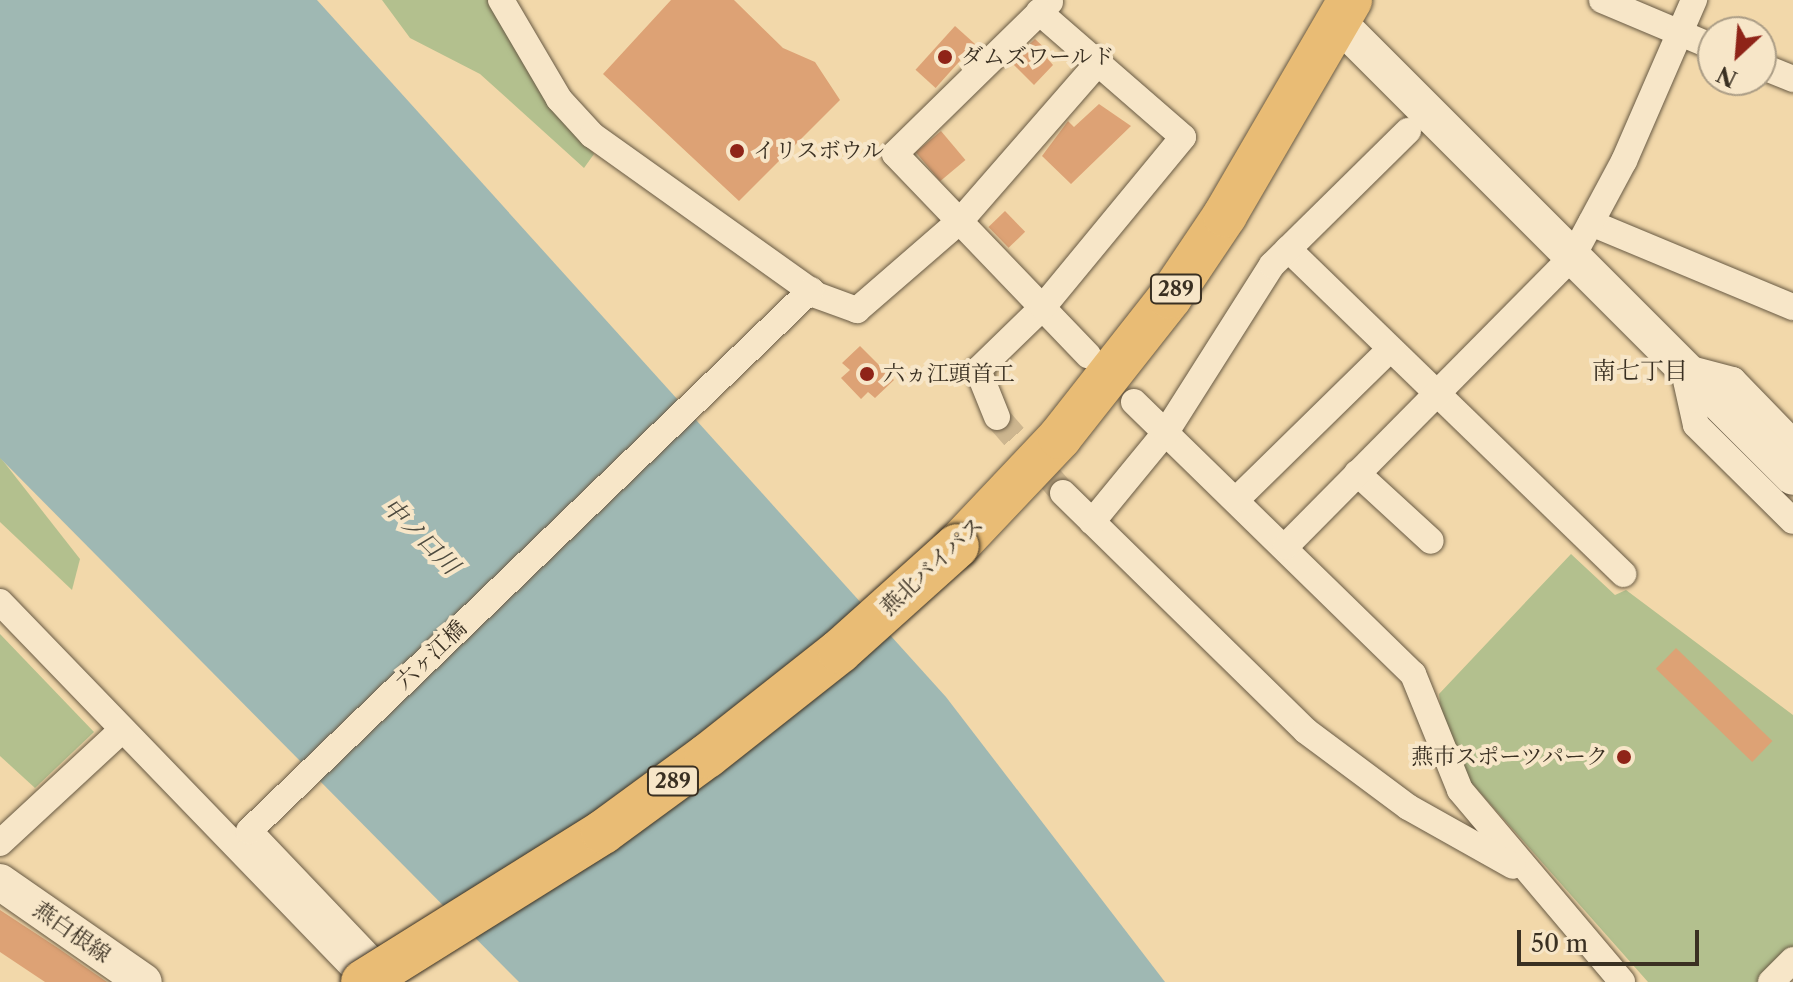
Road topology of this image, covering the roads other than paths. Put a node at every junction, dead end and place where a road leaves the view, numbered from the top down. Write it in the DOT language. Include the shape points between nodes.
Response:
graph roads {
  1 [pos="501,0"];
  2 [pos="1602,0"];
  3 [pos="1694,0"];
  4 [pos="1046,6"];
  5 [pos="1336,7"];
  6 [pos="1681,34"];
  7 [pos="1697,40"];
  8 [pos="1098,63"];
  9 [pos="1408,131"];
  10 [pos="961,220"];
  11 [pos="1591,223"];
  12 [pos="1288,249"];
  13 [pos="1573,256"];
  14 [pos="811,290"];
  15 [pos="1043,307"];
  16 [pos="1793,307"];
  17 [pos="1389,350"];
  18 [pos="1088,355"];
  19 [pos="1683,367"];
  20 [pos="1434,395"];
  21 [pos="1134,402"];
  22 [pos="997,417"];
  23 [pos="1166,432"];
  24 [pos="1793,442"];
  25 [pos="1357,473"];
  26 [pos="1793,477"];
  27 [pos="1063,493"];
  28 [pos="1236,500"];
  29 [pos="1793,521"];
  30 [pos="1092,522"];
  31 [pos="1431,541"];
  32 [pos="1286,546"];
  33 [pos="1623,574"];
  34 [pos="0,602"];
  35 [pos="121,731"];
  36 [pos="0,843"];
  37 [pos="1527,874"];
  38 [pos="0,882"];
  39 [pos="1793,960"];
  40 [pos="144,982"];
  41 [pos="365,982"];
  42 [pos="392,982"];
  43 [pos="1622,982"];
  44 [pos="1771,982"];
  1 -- 14 [label="street" via="559,99 592,135"];
  2 -- 6 [label="street"];
  3 -- 6 [label="street"];
  4 -- 8 [label="street"];
  4 -- 10 [label="street" via="895,154"];
  5 -- 13 [label="street"];
  5 -- 41 [label="highway, 燕北バイパス / 289, bridge" via="1225,215 1135,346 1060,437 957,546 840,651 696,765 590,841"];
  6 -- 7 [label="street"];
  6 -- 11 [label="street"];
  8 -- 10 [label="street"];
  8 -- 15 [label="street" via="1183,137"];
  9 -- 12 [label="street"];
  10 -- 14 [label="street" via="857,310"];
  10 -- 15 [label="street"];
  11 -- 13 [label="street"];
  11 -- 16 [label="street"];
  12 -- 17 [label="street"];
  12 -- 23 [label="street" via="1272,265"];
  13 -- 19 [label="street"];
  13 -- 20 [label="street"];
  14 -- 42 [label="street, 六ヶ江橋" via="249,831"];
  15 -- 18 [label="street"];
  15 -- 22 [label="street" via="978,370"];
  17 -- 20 [label="street"];
  17 -- 28 [label="street"];
  19 -- 24 [label="street" via="1733,380"];
  19 -- 26 [label="street"];
  19 -- 29 [label="street" via="1696,425"];
  20 -- 25 [label="street"];
  20 -- 33 [label="street"];
  21 -- 23 [label="street"];
  23 -- 28 [label="street"];
  23 -- 30 [label="street"];
  25 -- 31 [label="street"];
  25 -- 32 [label="street"];
  27 -- 30 [label="street"];
  28 -- 32 [label="street"];
  30 -- 37 [label="street" via="1306,731 1408,807"];
  32 -- 37 [label="street" via="1413,674 1460,790"];
  34 -- 35 [label="street"];
  35 -- 36 [label="street"];
  35 -- 41 [label="street"];
  37 -- 43 [label="street"];
  38 -- 40 [label="street, 燕白根線"];
  39 -- 44 [label="street"];
}
